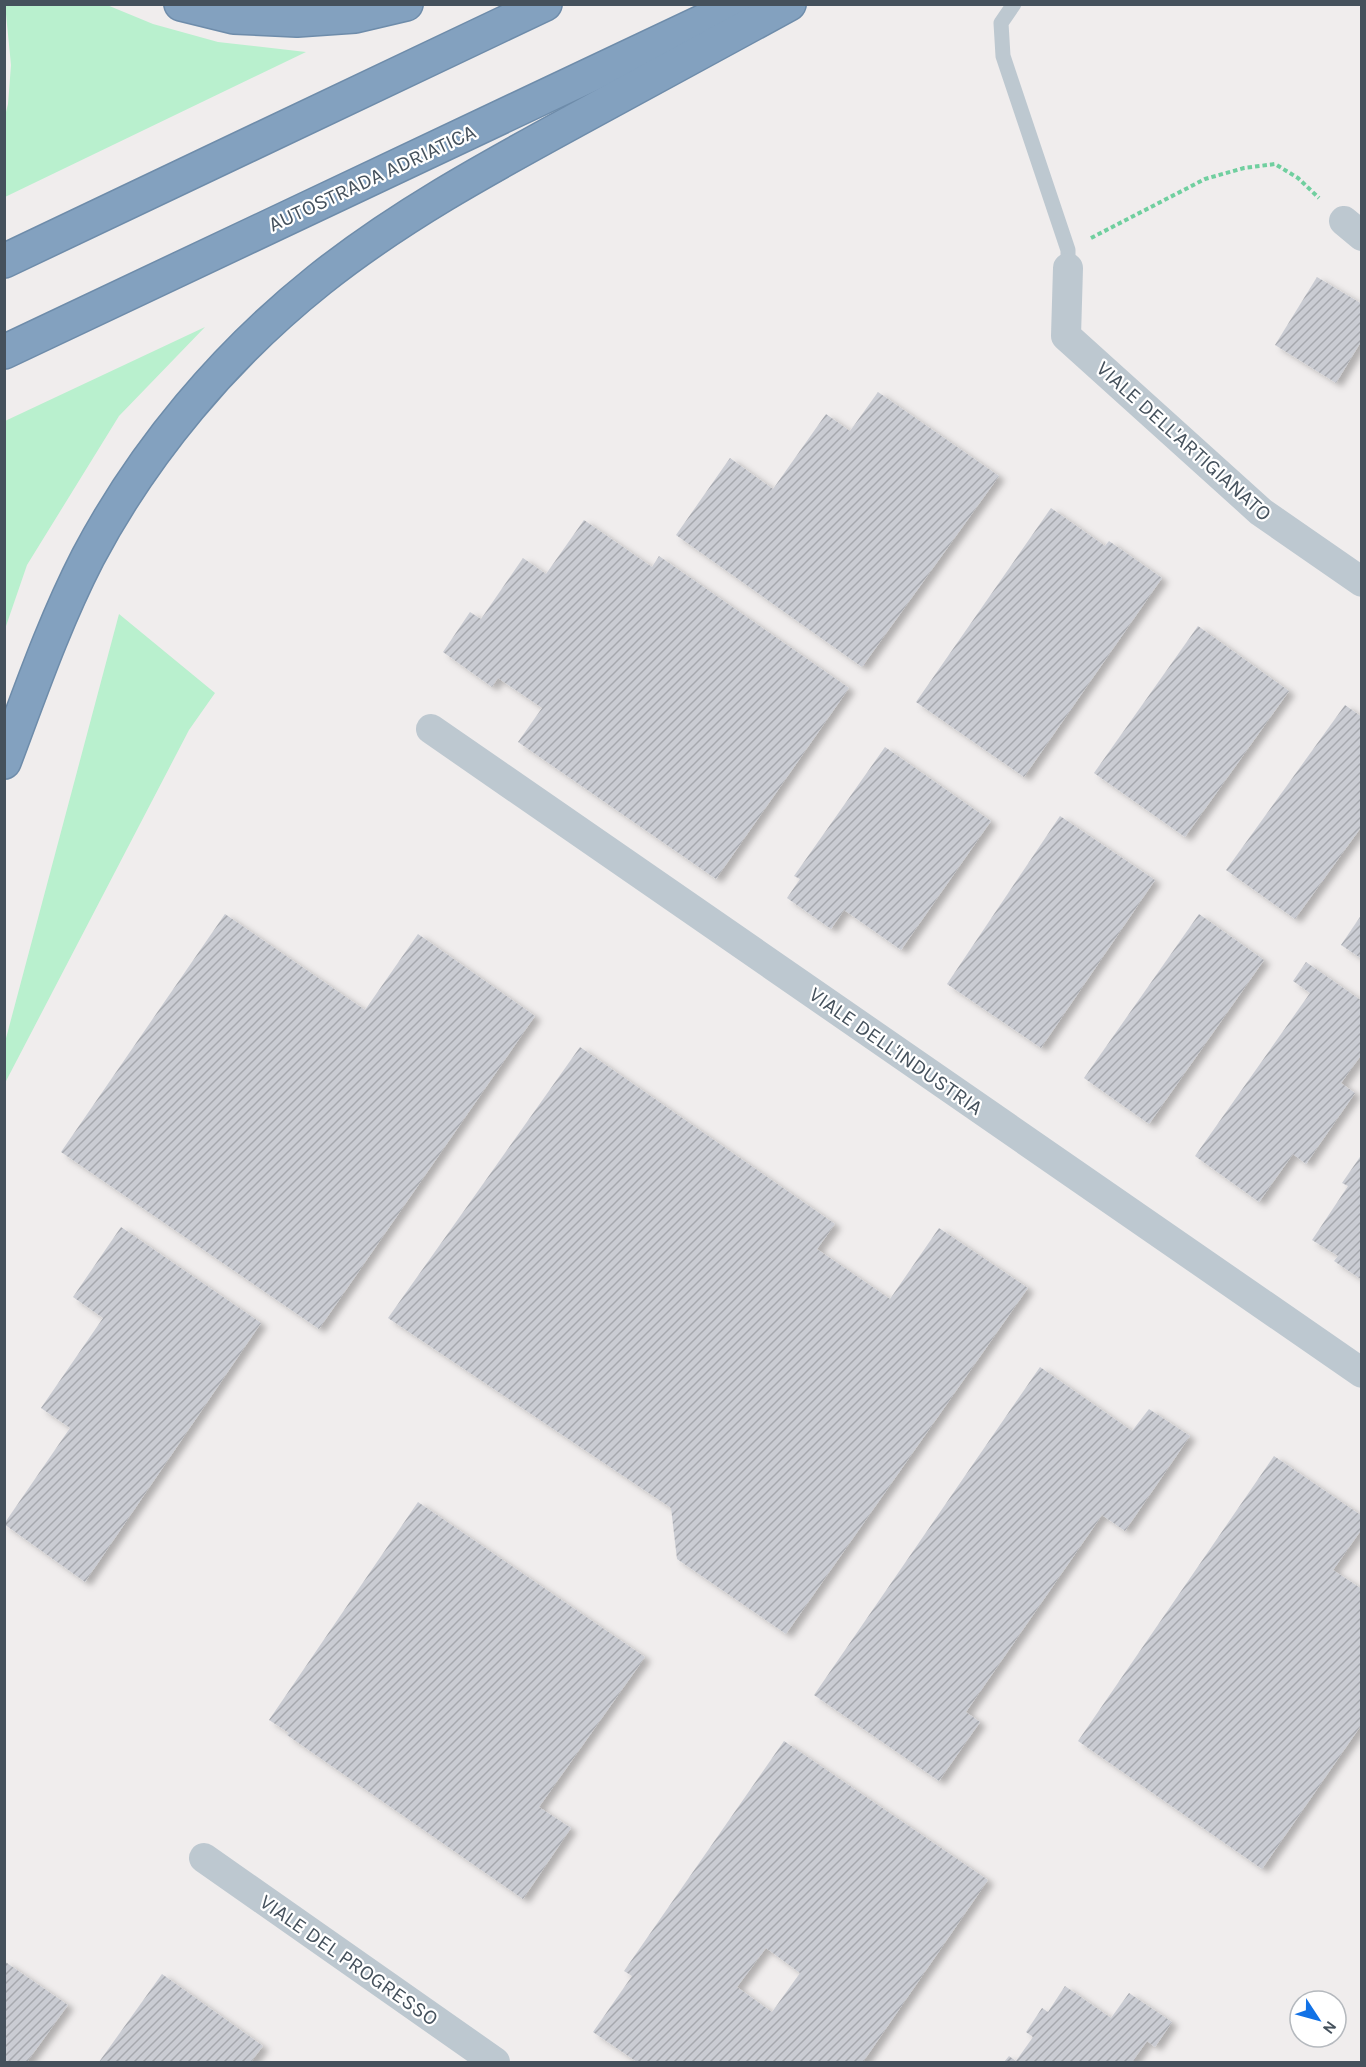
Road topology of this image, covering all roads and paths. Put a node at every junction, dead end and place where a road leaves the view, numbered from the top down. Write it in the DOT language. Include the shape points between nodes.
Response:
graph roads {
  1 [pos="180,4"];
  2 [pos="406,4"];
  3 [pos="545,4"];
  4 [pos="740,4"];
  5 [pos="789,4"];
  6 [pos="1014,4"];
  7 [pos="1353,228"];
  8 [pos="1068,259"];
  9 [pos="4,261"];
  10 [pos="4,352"];
  11 [pos="1362,582"];
  12 [pos="431,729"];
  13 [pos="4,762"];
  14 [pos="1362,1373"];
  15 [pos="204,1858"];
  16 [pos="495,2062"];
  1 -- 2 [label="highway" via="234,17 297,20 355,16"];
  3 -- 9 [label="highway"];
  4 -- 10 [label="highway, AUTOSTRADA ADRIATICA"];
  5 -- 13 [label="highway" via="467,179 319,280 259,333 195,398 131,486 89,556 54,626"];
  6 -- 8 [label="lane" via="1001,23 1003,56"];
  7 -- 8 [label="path" via="1298,178 1275,164 1205,179"];
  8 -- 11 [label="street, VIALE DELL'ARTIGIANATO" via="1066,336 1261,512"];
  12 -- 14 [label="street, VIALE DELL'INDUSTRIA"];
  15 -- 16 [label="street, VIALE DEL PROGRESSO"];
}
